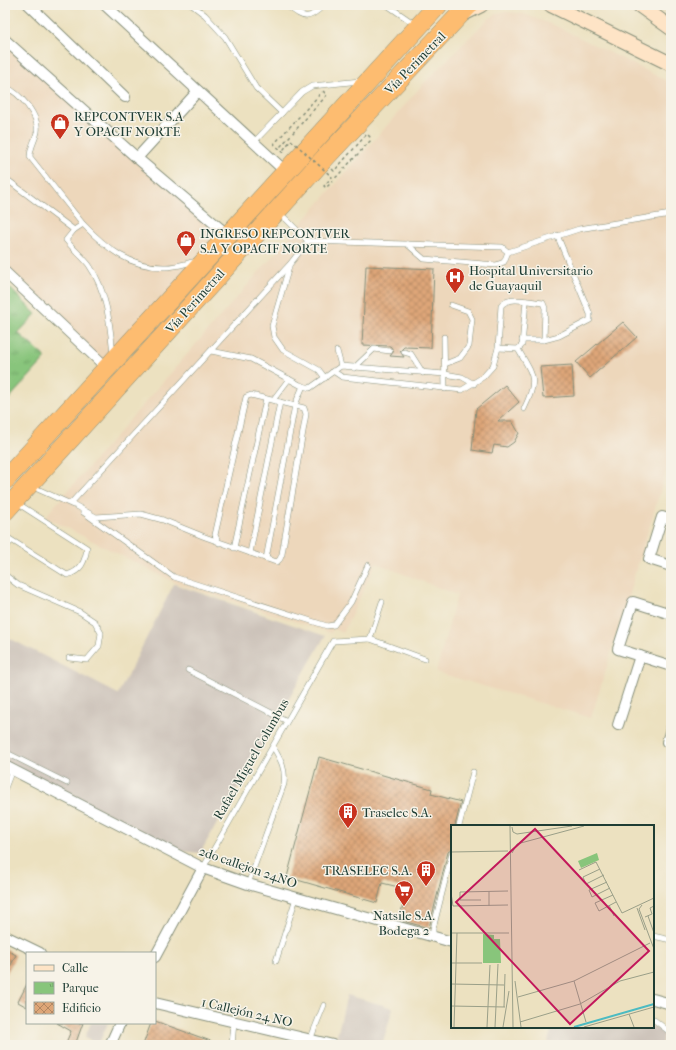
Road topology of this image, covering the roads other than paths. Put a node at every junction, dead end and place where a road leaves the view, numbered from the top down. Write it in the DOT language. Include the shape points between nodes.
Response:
graph roads {
  1 [pos="29,5"];
  2 [pos="105,5"];
  3 [pos="192,5"];
  4 [pos="286,5"];
  5 [pos="324,5"];
  6 [pos="387,5"];
  7 [pos="438,5"];
  8 [pos="481,5"];
  9 [pos="552,5"];
  10 [pos="639,5"];
  11 [pos="465,10"];
  12 [pos="418,26"];
  13 [pos="671,28"];
  14 [pos="5,40"];
  15 [pos="671,64"];
  16 [pos="369,80"];
  17 [pos="5,87"];
  18 [pos="198,91"];
  19 [pos="125,97"];
  20 [pos="282,113"];
  21 [pos="254,142"];
  22 [pos="137,158"];
  23 [pos="290,167"];
  24 [pos="5,178"];
  25 [pos="278,210"];
  26 [pos="671,214"];
  27 [pos="83,224"];
  28 [pos="74,230"];
  29 [pos="557,235"];
  30 [pos="229,236"];
  31 [pos="308,241"];
  32 [pos="407,244"];
  33 [pos="508,252"];
  34 [pos="208,259"];
  35 [pos="290,264"];
  36 [pos="5,272"];
  37 [pos="526,302"];
  38 [pos="451,305"];
  39 [pos="444,337"];
  40 [pos="522,340"];
  41 [pos="544,340"];
  42 [pos="498,348"];
  43 [pos="518,349"];
  44 [pos="211,351"];
  45 [pos="390,351"];
  46 [pos="337,352"];
  47 [pos="404,352"];
  48 [pos="111,364"];
  49 [pos="445,364"];
  50 [pos="341,366"];
  51 [pos="354,368"];
  52 [pos="333,371"];
  53 [pos="423,373"];
  54 [pos="445,374"];
  55 [pos="325,378"];
  56 [pos="289,380"];
  57 [pos="474,384"];
  58 [pos="303,386"];
  59 [pos="445,389"];
  60 [pos="266,398"];
  61 [pos="273,400"];
  62 [pos="280,402"];
  63 [pos="295,405"];
  64 [pos="524,409"];
  65 [pos="5,480"];
  66 [pos="28,485"];
  67 [pos="71,503"];
  68 [pos="10,506"];
  69 [pos="671,520"];
  70 [pos="5,536"];
  71 [pos="11,541"];
  72 [pos="219,542"];
  73 [pos="5,548"];
  74 [pos="234,548"];
  75 [pos="250,553"];
  76 [pos="266,559"];
  77 [pos="368,565"];
  78 [pos="671,566"];
  79 [pos="5,575"];
  80 [pos="382,602"];
  81 [pos="671,614"];
  82 [pos="370,639"];
  83 [pos="640,656"];
  84 [pos="69,658"];
  85 [pos="425,659"];
  86 [pos="671,666"];
  87 [pos="188,670"];
  88 [pos="287,721"];
  89 [pos="618,725"];
  90 [pos="671,729"];
  91 [pos="667,742"];
  92 [pos="273,747"];
  93 [pos="5,752"];
  94 [pos="8,768"];
  95 [pos="473,772"];
  96 [pos="67,783"];
  97 [pos="5,788"];
  98 [pos="459,825"];
  99 [pos="451,857"];
  100 [pos="203,868"];
  101 [pos="248,884"];
  102 [pos="296,898"];
  103 [pos="5,936"];
  104 [pos="432,936"];
  105 [pos="654,936"];
  106 [pos="671,940"];
  107 [pos="451,942"];
  108 [pos="38,952"];
  109 [pos="156,955"];
  110 [pos="276,961"];
  111 [pos="654,998"];
  112 [pos="156,1003"];
  113 [pos="671,1004"];
  114 [pos="324,1005"];
  115 [pos="654,1020"];
  116 [pos="234,1022"];
  117 [pos="120,1024"];
  118 [pos="671,1033"];
  119 [pos="310,1040"];
  120 [pos="110,1045"];
  121 [pos="232,1045"];
  122 [pos="333,1045"];
  1 -- 19 [label="street"];
  2 -- 18 [label="street"];
  3 -- 20 [label="lane" via="225,37 256,88"];
  4 -- 5 [label="lane" via="307,18"];
  6 -- 12 [label="lane"];
  7 -- 12 [label="highway, Vía Perimetral"];
  8 -- 11 [label="main road"];
  9 -- 15 [label="main road"];
  10 -- 13 [label="main road"];
  11 -- 25 [label="highway, Vía Perimetral"];
  12 -- 16 [label="highway, Vía Perimetral"];
  14 -- 22 [label="street"];
  16 -- 20 [label="lane" via="312,86 302,92"];
  16 -- 23 [label="highway, Vía Perimetral"];
  17 -- 27 [label="lane" via="27,104 33,114 37,130 30,149 30,157"];
  18 -- 21 [label="street"];
  18 -- 22 [label="street"];
  20 -- 21 [label="lane"];
  21 -- 23 [label="street"];
  22 -- 30 [label="street"];
  23 -- 30 [label="highway, Vía Perimetral"];
  24 -- 28 [label="lane"];
  25 -- 31 [label="lane"];
  25 -- 66 [label="highway, Vía Perimetral"];
  26 -- 29 [label="lane"];
  27 -- 28 [label="lane"];
  27 -- 34 [label="lane" via="108,248 139,264 167,267"];
  28 -- 48 [label="lane" via="66,240 89,266 105,301 111,331"];
  29 -- 33 [label="lane"];
  29 -- 41 [label="lane" via="590,314 590,320 559,336"];
  30 -- 34 [label="highway, Vía Perimetral"];
  31 -- 32 [label="lane"];
  31 -- 35 [label="lane"];
  32 -- 33 [label="lane" via="502,247"];
  32 -- 33 [label="lane" via="424,259 496,265 504,262"];
  34 -- 48 [label="highway, Vía Perimetral"];
  35 -- 44 [label="lane"];
  35 -- 55 [label="lane" via="272,326 274,338 283,350 319,370"];
  36 -- 48 [label="street"];
  37 -- 40 [label="lane"];
  37 -- 41 [label="lane" via="543,303"];
  37 -- 42 [label="lane" via="511,300 501,306"];
  38 -- 49 [label="lane" via="468,311 472,319 469,346 460,358"];
  39 -- 49 [label="lane"];
  40 -- 41 [label="lane"];
  40 -- 43 [label="lane" via="522,345"];
  42 -- 43 [label="lane"];
  42 -- 57 [label="lane" via="493,366"];
  43 -- 64 [label="lane" via="533,379 533,391"];
  44 -- 56 [label="lane" via="251,359"];
  44 -- 67 [label="lane"];
  45 -- 51 [label="lane" via="374,350"];
  46 -- 50 [label="lane"];
  47 -- 53 [label="lane" via="411,354"];
  48 -- 65 [label="highway, Vía Perimetral"];
  49 -- 54 [label="lane"];
  50 -- 51 [label="lane"];
  50 -- 52 [label="lane"];
  51 -- 53 [label="lane"];
  52 -- 55 [label="lane"];
  52 -- 59 [label="lane" via="342,377"];
  53 -- 54 [label="lane"];
  54 -- 57 [label="lane" via="462,377"];
  54 -- 59 [label="lane"];
  55 -- 58 [label="lane" via="310,388"];
  56 -- 58 [label="lane"];
  56 -- 61 [label="lane"];
  57 -- 59 [label="lane" via="462,390"];
  58 -- 63 [label="lane"];
  60 -- 61 [label="lane"];
  60 -- 72 [label="lane" via="248,395 246,397 215,535"];
  60 -- 74 [label="lane"];
  61 -- 62 [label="lane"];
  62 -- 63 [label="lane"];
  62 -- 75 [label="lane"];
  63 -- 76 [label="lane"];
  63 -- 76 [label="lane" via="304,408 306,414 282,554 277,562"];
  66 -- 67 [label="lane"];
  66 -- 68 [label="highway, Vía Perimetral"];
  67 -- 72 [label="lane" via="96,517 141,514"];
  67 -- 77 [label="lane" via="174,578 327,626 334,625 351,602"];
  68 -- 71 [label="lane" via="87,548 86,560 74,573 67,575"];
  69 -- 78 [label="street" via="662,518 649,559"];
  70 -- 71 [label="lane"];
  71 -- 73 [label="lane"];
  72 -- 74 [label="lane"];
  74 -- 75 [label="lane"];
  75 -- 76 [label="lane"];
  79 -- 84 [label="lane" via="18,585 80,612 94,622 101,633 99,646 86,660"];
  80 -- 82 [label="lane"];
  81 -- 83 [label="street" via="633,602 618,649"];
  82 -- 85 [label="lane"];
  82 -- 88 [label="lane, Rafael Miguel Columbus" via="333,641"];
  83 -- 86 [label="street"];
  83 -- 89 [label="street"];
  87 -- 88 [label="lane"];
  88 -- 92 [label="lane, Rafael Miguel Columbus"];
  90 -- 91 [label="street"];
  92 -- 100 [label="lane, Rafael Miguel Columbus"];
  92 -- 101 [label="lane" via="283,763 284,784"];
  93 -- 96 [label="lane"];
  94 -- 97 [label="lane"];
  94 -- 100 [label="street, 2do callejon 24NO"];
  95 -- 98 [label="lane"];
  99 -- 104 [label="lane"];
  100 -- 101 [label="street, 2do callejon 24NO"];
  100 -- 109 [label="street, Rafael Miguel Columbus"];
  101 -- 102 [label="street, 2do callejon 24NO"];
  102 -- 104 [label="street, 2do callejon 24NO"];
  102 -- 110 [label="lane"];
  103 -- 108 [label="street"];
  104 -- 107 [label="street, 2do callejon 24NO"];
  105 -- 106 [label="lane"];
  111 -- 113 [label="street"];
  112 -- 116 [label="street, 1 Callejón 24 NO"];
  114 -- 119 [label="lane"];
  115 -- 118 [label="lane"];
  116 -- 119 [label="street, 1 Callejón 24 NO"];
  116 -- 121 [label="lane"];
  117 -- 120 [label="street"];
  119 -- 122 [label="street, 1 Callejón 24 NO"];
}
